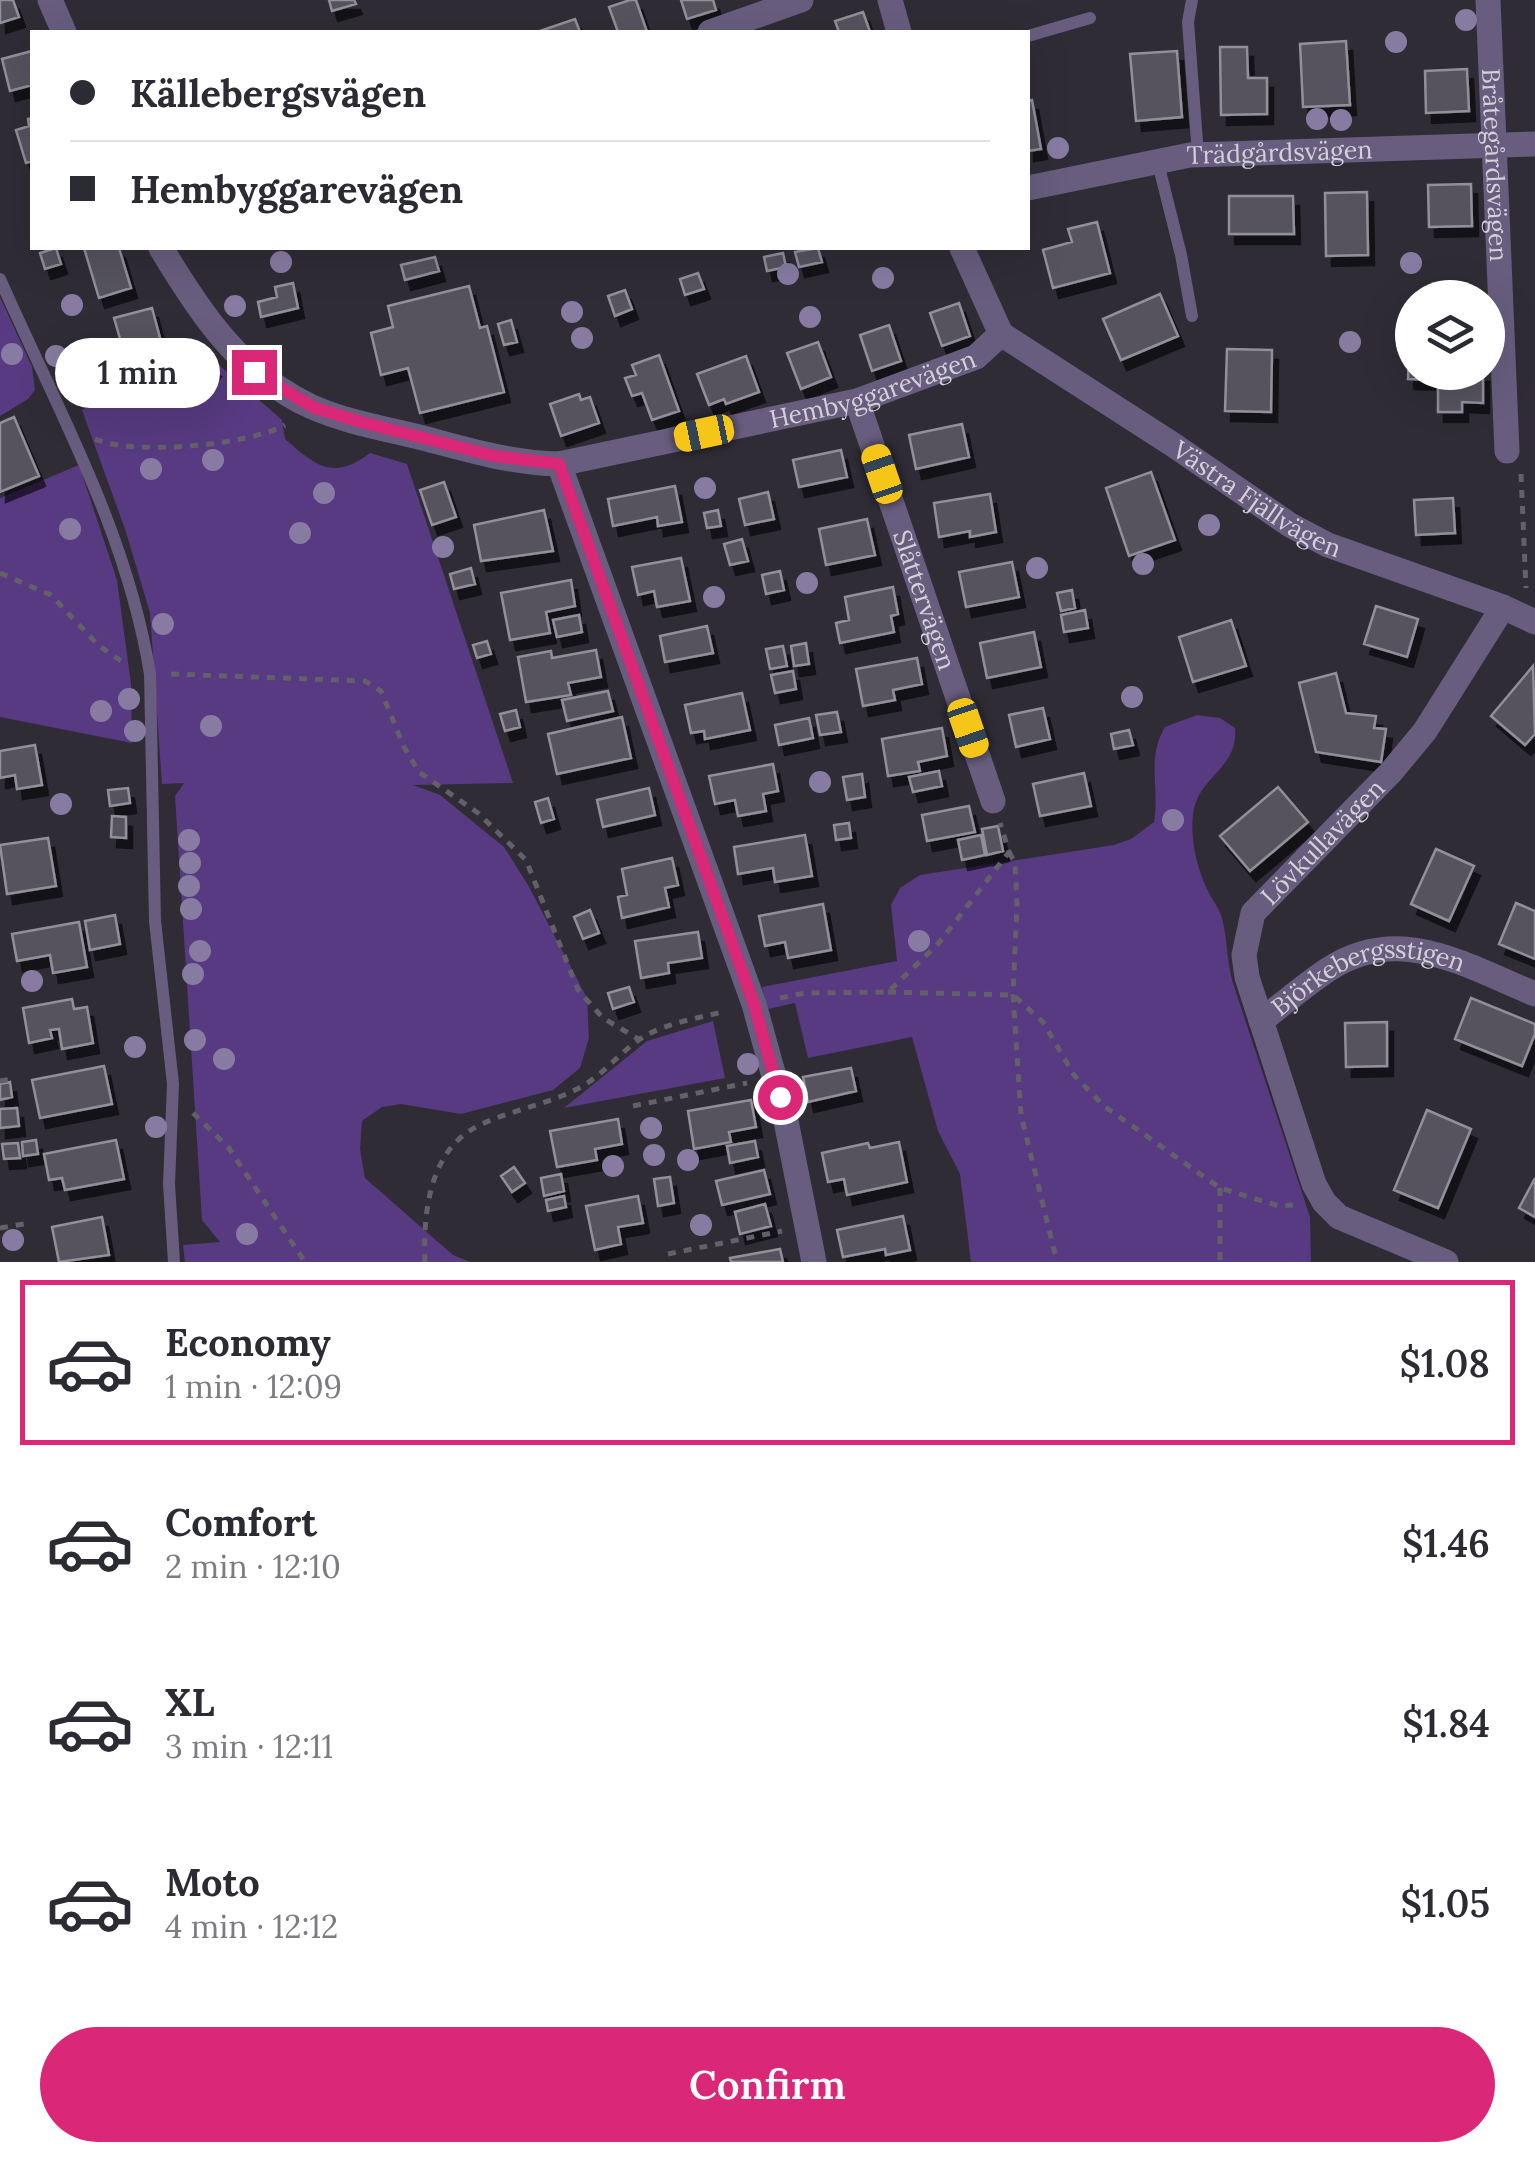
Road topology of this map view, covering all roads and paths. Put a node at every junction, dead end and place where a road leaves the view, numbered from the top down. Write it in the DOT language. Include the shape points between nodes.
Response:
graph roads {
  1 [pos="50,0"];
  2 [pos="801,0"];
  3 [pos="890,0"];
  4 [pos="1192,0"];
  5 [pos="1488,0"];
  6 [pos="1090,18"];
  7 [pos="63,30"];
  8 [pos="716,30"];
  9 [pos="898,30"];
  10 [pos="1030,35"];
  11 [pos="1535,144"];
  12 [pos="1497,145"];
  13 [pos="1198,155"];
  14 [pos="1157,160"];
  15 [pos="1030,188"];
  16 [pos="162,250"];
  17 [pos="963,250"];
  18 [pos="0,279"];
  19 [pos="1192,316"];
  20 [pos="1000,334"];
  21 [pos="857,401"];
  22 [pos="315,408"];
  23 [pos="70,428"];
  24 [pos="1507,451"];
  25 [pos="559,464"];
  26 [pos="0,573"];
  27 [pos="1522,616"];
  28 [pos="150,674"];
  29 [pos="993,800"];
  30 [pos="1010,852"];
  31 [pos="888,992"];
  32 [pos="1535,994"];
  33 [pos="1013,995"];
  34 [pos="754,1004"];
  35 [pos="1261,1021"];
  36 [pos="640,1040"];
  37 [pos="774,1078"];
  38 [pos="12,1079"];
  39 [pos="0,1080"];
  40 [pos="172,1093"];
  41 [pos="633,1106"];
  42 [pos="1220,1188"];
  43 [pos="1324,1202"];
  44 [pos="29,1223"];
  45 [pos="807,1226"];
  46 [pos="0,1228"];
  47 [pos="668,1254"];
  48 [pos="174,1262"];
  49 [pos="304,1262"];
  50 [pos="425,1262"];
  51 [pos="814,1262"];
  52 [pos="1057,1262"];
  53 [pos="1220,1262"];
  54 [pos="1446,1262"];
  1 -- 7 [label="street"];
  2 -- 8 [label="street"];
  3 -- 9 [label="street"];
  4 -- 13 [label="lane"];
  5 -- 12 [label="street, Bråtegårdsvägen"];
  6 -- 10 [label="lane"];
  11 -- 12 [label="street, Trädgårdsvägen"];
  12 -- 13 [label="street, Trädgårdsvägen"];
  12 -- 24 [label="street, Bråtegårdsvägen"];
  13 -- 14 [label="street, Trädgårdsvägen"];
  14 -- 15 [label="street, Trädgårdsvägen"];
  14 -- 19 [label="lane"];
  16 -- 22 [label="street, Hembyggarevägen" via="226,344 254,372"];
  17 -- 20 [label="street"];
  18 -- 23 [label="lane"];
  20 -- 21 [label="street, Hembyggarevägen" via="976,357"];
  20 -- 27 [label="street, Västra Fjällvägen" via="1290,525"];
  21 -- 25 [label="street, Hembyggarevägen"];
  21 -- 29 [label="street, Slåttervägen"];
  22 -- 23 [label="path" via="272,432 223,444 136,446"];
  22 -- 25 [label="street, Hembyggarevägen" via="494,456"];
  23 -- 28 [label="lane" via="124,562"];
  24 -- 27 [label="path" via="1523,480"];
  25 -- 34 [label="street"];
  26 -- 28 [label="path" via="51,594 98,646"];
  27 -- 35 [label="street, Lövkullavägen" via="1392,772 1252,913 1244,955"];
  28 -- 36 [label="path" via="365,682 381,691 419,772 478,813 526,860 578,990 603,1018"];
  28 -- 40 [label="lane" via="155,921"];
  29 -- 30 [label="path"];
  30 -- 31 [label="path" via="938,944"];
  30 -- 33 [label="path" via="1017,905"];
  31 -- 33 [label="path"];
  31 -- 34 [label="path" via="805,993"];
  32 -- 35 [label="street, Björkebergsstigen" via="1428,950 1401,946 1332,968"];
  33 -- 42 [label="path" via="1044,1022 1074,1075 1104,1106"];
  33 -- 52 [label="path" via="1021,1116"];
  34 -- 36 [label="path"];
  34 -- 37 [label="street"];
  35 -- 43 [label="street, Lövkullavägen"];
  36 -- 50 [label="path" via="584,1086 474,1128 453,1145 426,1207"];
  37 -- 41 [label="path"];
  37 -- 45 [label="street"];
  38 -- 39 [label="path"];
  40 -- 48 [label="lane"];
  40 -- 49 [label="path" via="228,1147"];
  42 -- 43 [label="path" via="1279,1206"];
  42 -- 53 [label="path"];
  43 -- 54 [label="street" via="1340,1217"];
  44 -- 46 [label="path"];
  45 -- 47 [label="path"];
  45 -- 51 [label="street"];
}
